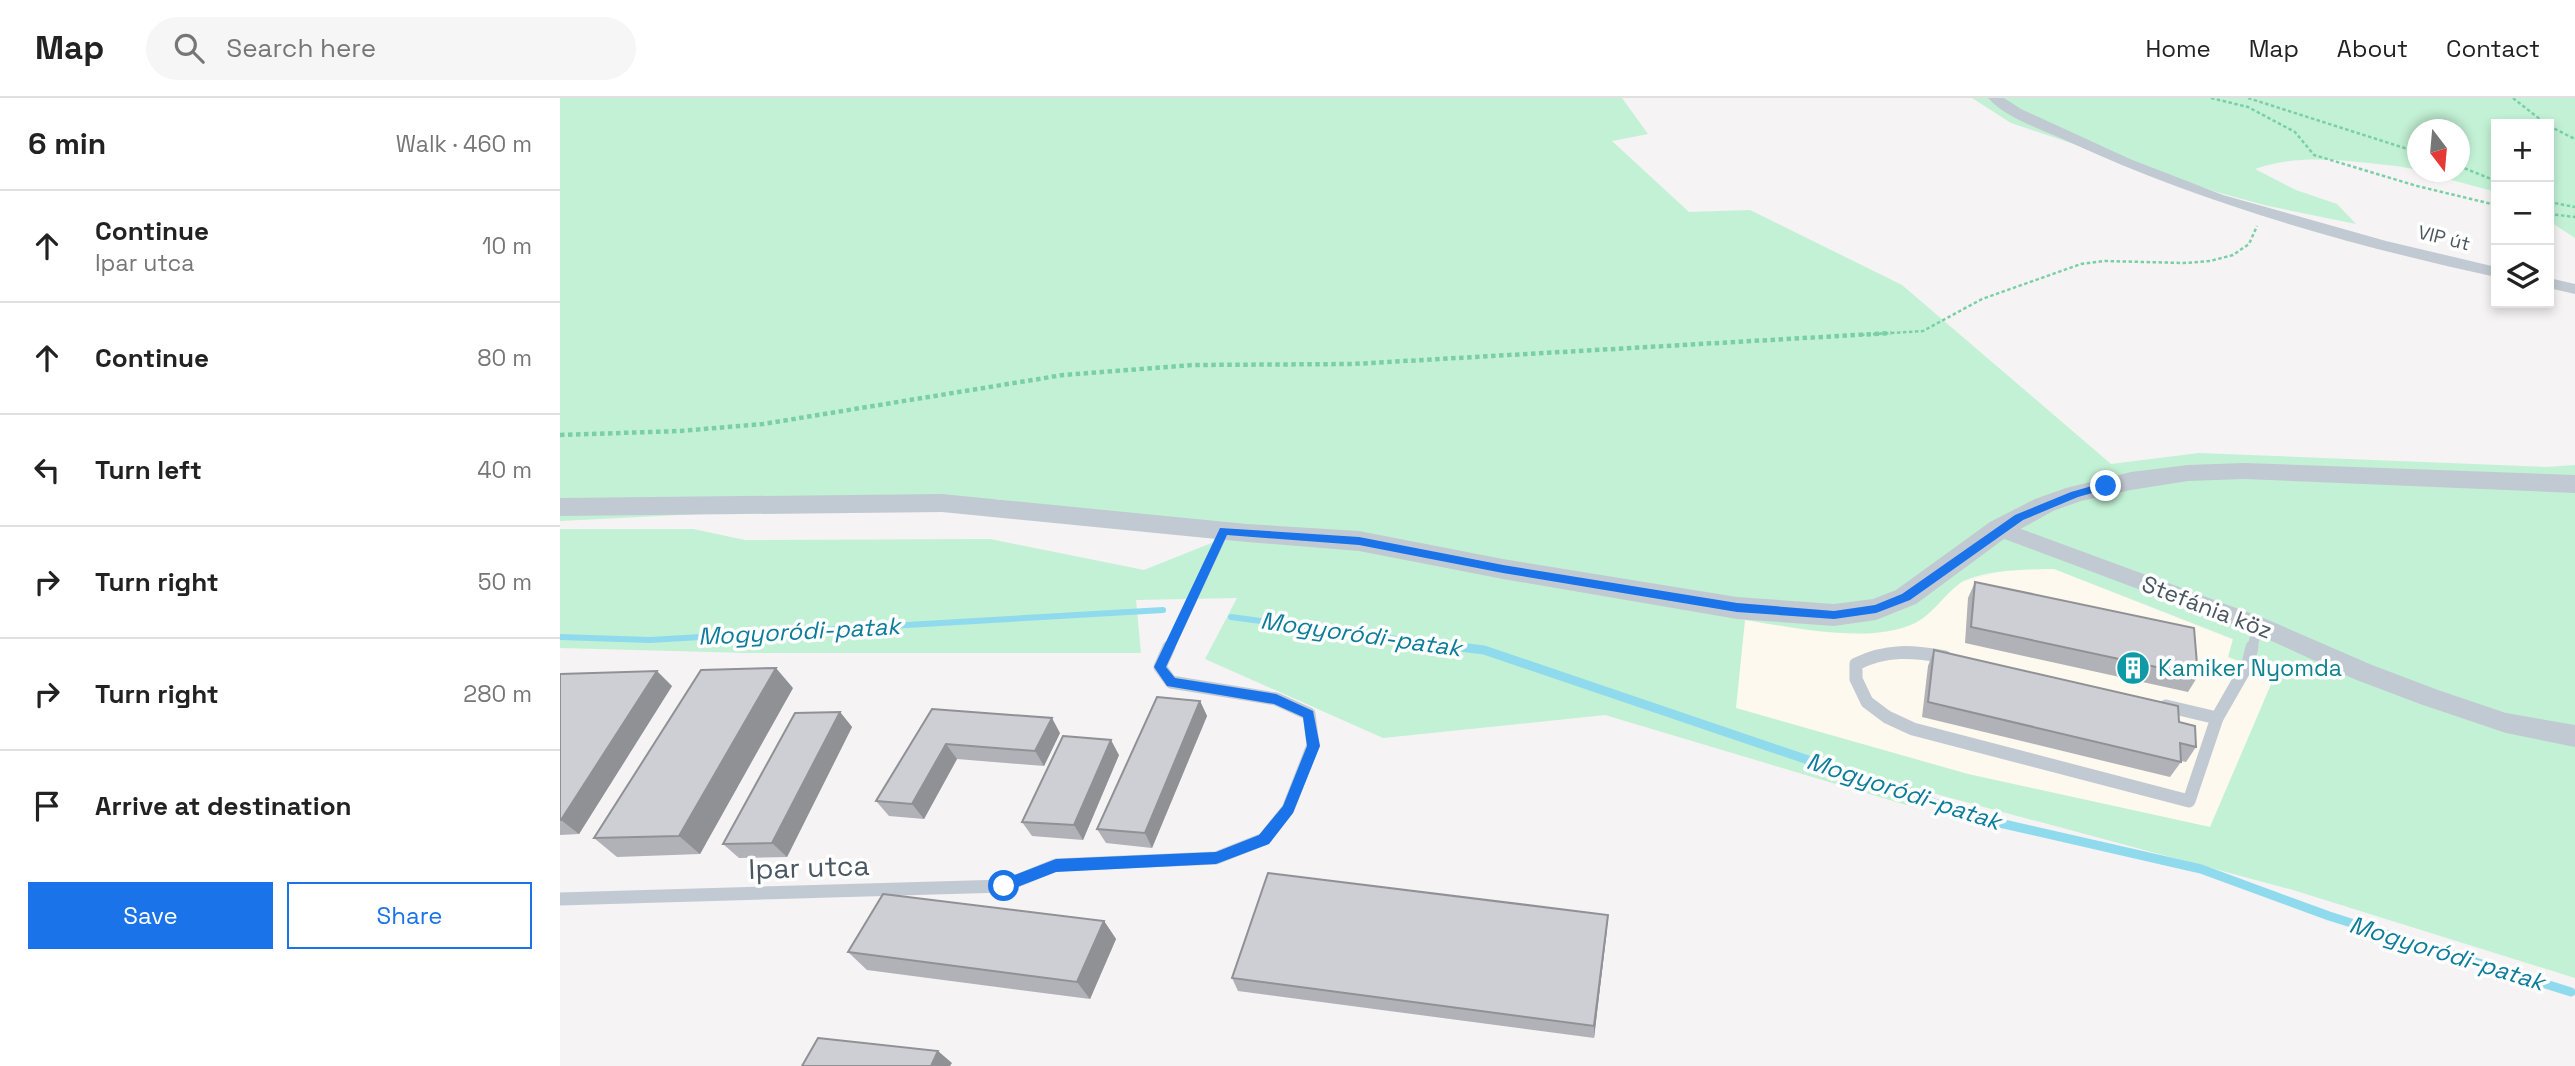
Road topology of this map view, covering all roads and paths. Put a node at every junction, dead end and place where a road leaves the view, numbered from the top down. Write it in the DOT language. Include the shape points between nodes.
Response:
graph roads {
  1 [pos="1995,98"];
  2 [pos="2211,98"];
  3 [pos="2248,98"];
  4 [pos="2514,98"];
  5 [pos="2540,119"];
  6 [pos="2554,128"];
  7 [pos="2575,139"];
  8 [pos="2407,149"];
  9 [pos="2470,170"];
  10 [pos="2491,179"];
  11 [pos="2554,203"];
  12 [pos="2491,204"];
  13 [pos="2575,207"];
  14 [pos="2268,213"];
  15 [pos="2554,215"];
  16 [pos="2575,217"];
  17 [pos="2491,271"];
  18 [pos="2554,284"];
  19 [pos="2575,289"];
  20 [pos="560,435"];
  21 [pos="2575,484"];
  22 [pos="560,507"];
  23 [pos="1999,529"];
  24 [pos="1224,531"];
  25 [pos="2258,625"];
  26 [pos="1964,662"];
  27 [pos="2151,703"];
  28 [pos="2217,718"];
  29 [pos="2575,736"];
  30 [pos="560,899"];
  1 -- 14 [label="street, VIP út" via="2146,172"];
  2 -- 12 [label="path" via="2248,107 2295,132 2314,155"];
  3 -- 8 [label="path"];
  4 -- 5 [label="path"];
  6 -- 7 [label="path"];
  9 -- 10 [label="path"];
  11 -- 13 [label="path"];
  14 -- 17 [label="street, VIP út"];
  14 -- 20 [label="path" via="2258,221 2249,246 2235,255 2198,262 2123,259 2084,263 1992,293 1923,331 1463,358 1193,365 1076,374 762,424"];
  15 -- 16 [label="path"];
  18 -- 19 [label="street"];
  21 -- 23 [label="street" via="2275,471 2188,473 2075,494"];
  22 -- 24 [label="street" via="942,503"];
  23 -- 24 [label="street" via="1906,597 1876,609 1834,615 1737,608 1359,541"];
  23 -- 25 [label="street, Stefánia köz"];
  24 -- 30 [label="lane, Ipar utca" via="1160,667 1171,682 1276,699 1308,714 1313,746 1288,809 1264,839 1216,858 1056,865 1004,886"];
  25 -- 28 [label="lane" via="2248,664"];
  25 -- 29 [label="street, Stefánia köz" via="2429,697 2506,723"];
  26 -- 28 [label="lane" via="1911,650 1875,653 1856,664 1854,679 1864,700 1889,719 1926,734 2189,801"];
  27 -- 28 [label="lane"];
}
